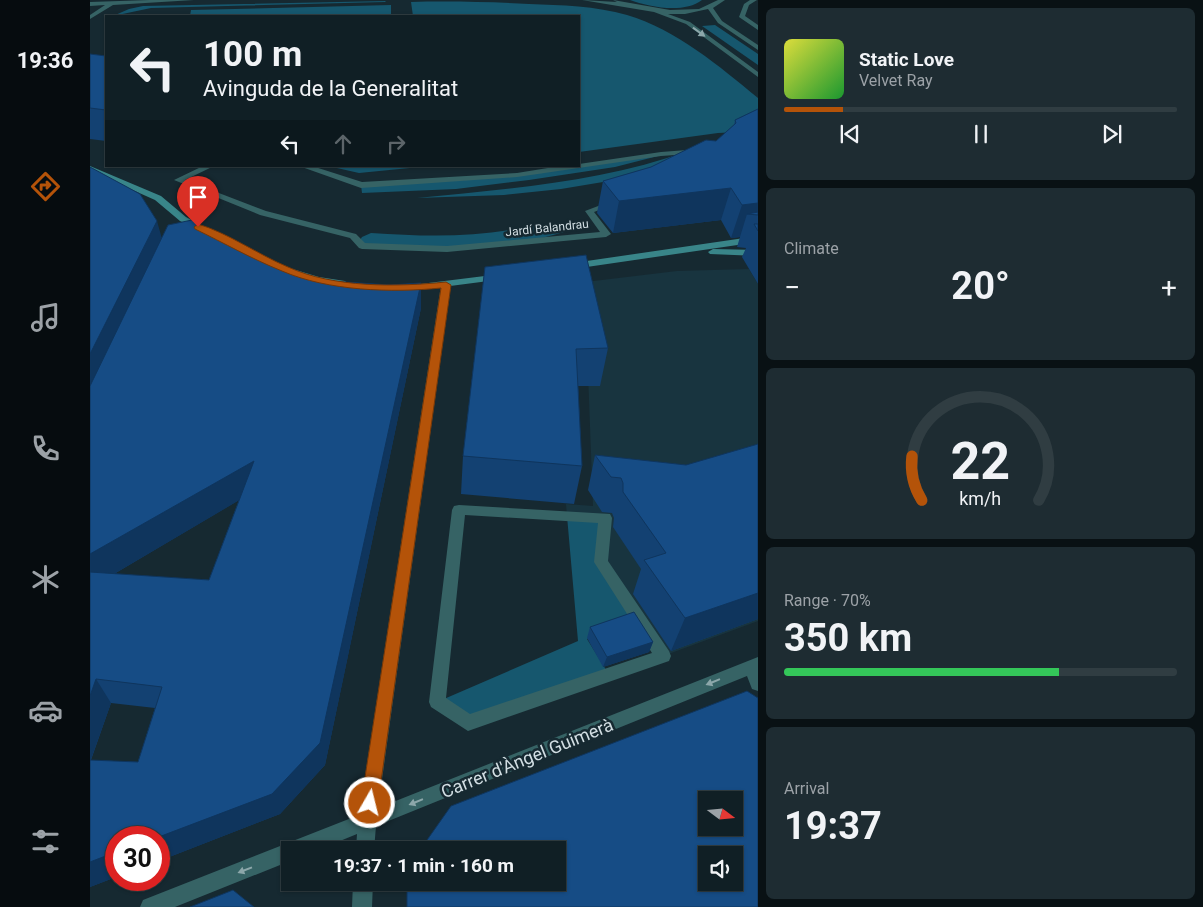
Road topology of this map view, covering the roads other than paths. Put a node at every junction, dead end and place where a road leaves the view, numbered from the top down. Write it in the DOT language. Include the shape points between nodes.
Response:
graph roads {
  1 [pos="191,0"];
  2 [pos="585,0"];
  3 [pos="616,0"];
  4 [pos="721,0"];
  5 [pos="754,0"];
  6 [pos="90,4"];
  7 [pos="112,4"];
  8 [pos="630,6"];
  9 [pos="710,8"];
  10 [pos="656,11"];
  11 [pos="90,17"];
  12 [pos="758,28"];
  13 [pos="758,48"];
  14 [pos="758,75"];
  15 [pos="705,152"];
  16 [pos="580,166"];
  17 [pos="208,167"];
  18 [pos="306,167"];
  19 [pos="572,167"];
  20 [pos="90,168"];
  21 [pos="623,201"];
  22 [pos="209,232"];
  23 [pos="758,239"];
  24 [pos="683,251"];
  25 [pos="758,253"];
  26 [pos="278,266"];
  27 [pos="564,268"];
  28 [pos="510,276"];
  29 [pos="354,285"];
  30 [pos="446,285"];
  31 [pos="396,288"];
  32 [pos="459,510"];
  33 [pos="754,665"];
  34 [pos="758,684"];
  35 [pos="367,822"];
  36 [pos="318,841"];
  37 [pos="366,841"];
  38 [pos="281,856"];
  39 [pos="363,891"];
  40 [pos="150,907"];
  41 [pos="362,907"];
  1 -- 7 [label="street"];
  2 -- 8 [label="street"];
  3 -- 8 [label="street"];
  4 -- 9 [label="street"];
  5 -- 12 [label="street" via="747,4 742,17"];
  6 -- 7 [label="street"];
  7 -- 11 [label="street"];
  8 -- 10 [label="street"];
  9 -- 10 [label="street"];
  9 -- 13 [label="street" via="720,22"];
  10 -- 14 [label="street, one-way" via="688,23"];
  15 -- 16 [label="street" via="661,154"];
  17 -- 21 [label="street, Jardí Balandrau" via="178,180 263,213 353,236 362,246 447,249 606,234 589,212"];
  18 -- 19 [label="street" via="361,185 517,175"];
  20 -- 22 [label="street" via="158,198 181,223"];
  23 -- 24 [label="street"];
  24 -- 25 [label="street"];
  24 -- 27 [label="street"];
  26 -- 29 [label="street" via="318,280"];
  28 -- 30 [label="street"];
  30 -- 31 [label="street"];
  30 -- 35 [label="street"];
  32 -- 32 [label="street" via="605,518 601,562 663,656 468,723 436,702"];
  33 -- 34 [label="street"];
  33 -- 35 [label="street, Carrer d'Àngel Guimerà, one-way"];
  35 -- 36 [label="street, Carrer d'Àngel Guimerà"];
  35 -- 37 [label="street"];
  38 -- 40 [label="street, one-way"];
  39 -- 41 [label="street"];
}
